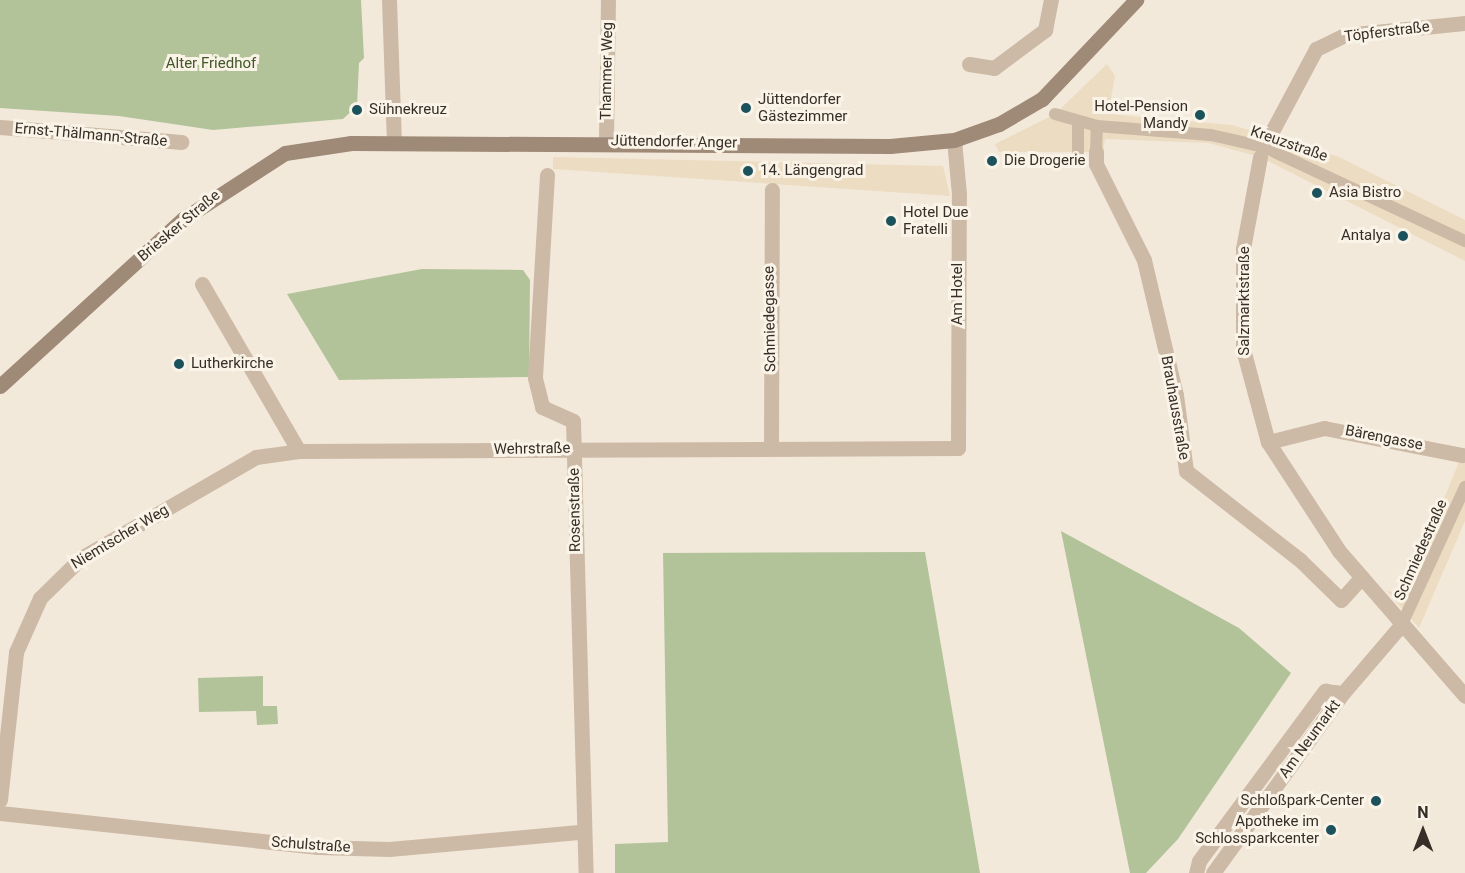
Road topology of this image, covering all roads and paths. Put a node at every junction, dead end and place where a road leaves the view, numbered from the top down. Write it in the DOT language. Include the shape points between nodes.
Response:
graph roads {
  1 [pos="389,0"];
  2 [pos="608,0"];
  3 [pos="1052,0"];
  4 [pos="1136,0"];
  5 [pos="1465,23"];
  6 [pos="969,64"];
  7 [pos="1054,114"];
  8 [pos="1078,123"];
  9 [pos="1097,126"];
  10 [pos="0,127"];
  11 [pos="954,140"];
  12 [pos="606,141"];
  13 [pos="181,142"];
  14 [pos="394,143"];
  15 [pos="1264,147"];
  16 [pos="1078,152"];
  17 [pos="1096,152"];
  18 [pos="547,175"];
  19 [pos="772,190"];
  20 [pos="1465,241"];
  21 [pos="202,284"];
  22 [pos="0,386"];
  23 [pos="1268,442"];
  24 [pos="771,448"];
  25 [pos="958,448"];
  26 [pos="574,449"];
  27 [pos="299,451"];
  28 [pos="1463,455"];
  29 [pos="1465,487"];
  30 [pos="1362,577"];
  31 [pos="1402,624"];
  32 [pos="1343,693"];
  33 [pos="1465,696"];
  34 [pos="0,800"];
  35 [pos="0,813"];
  36 [pos="581,832"];
  37 [pos="586,873"];
  38 [pos="1196,873"];
  39 [pos="1213,873"];
  1 -- 14 [label="street"];
  2 -- 12 [label="street, Thammer Weg"];
  3 -- 6 [label="street" via="1045,30 994,68"];
  4 -- 11 [label="main road, Jüttendorfer Anger" via="1042,99 999,124"];
  5 -- 15 [label="street, Töpferstraße" via="1345,35 1316,49"];
  7 -- 8 [label="street, Kreuzstraße"];
  8 -- 9 [label="street, Kreuzstraße"];
  8 -- 16 [label="street"];
  9 -- 15 [label="street, Kreuzstraße" via="1211,135"];
  9 -- 17 [label="street, Brauhausstraße"];
  10 -- 13 [label="street, Ernst-Thälmann-Straße"];
  11 -- 12 [label="main road, Jüttendorfer Anger" via="890,146"];
  11 -- 25 [label="street, Am Hotel" via="959,194"];
  12 -- 14 [label="main road, Jüttendorfer Anger"];
  14 -- 22 [label="main road, Briesker Straße" via="298,149 229,185 183,219"];
  15 -- 20 [label="street, Kreuzstraße"];
  15 -- 23 [label="street, Salzmarktstraße" via="1244,249 1243,349"];
  17 -- 30 [label="street, Brauhausstraße" via="1096,164 1144,260 1176,395 1186,471 1300,560 1341,600"];
  18 -- 26 [label="street, Rosenstraße" via="536,298 537,397 553,415 573,421"];
  19 -- 24 [label="street, Schmiedegasse"];
  21 -- 27 [label="street"];
  23 -- 28 [label="street, Bärengasse" via="1324,428"];
  23 -- 30 [label="street, Salzmarktstraße" via="1310,514"];
  24 -- 25 [label="street, Wehrstraße"];
  24 -- 26 [label="street, Wehrstraße"];
  26 -- 27 [label="street, Wehrstraße"];
  26 -- 36 [label="street, Rosenstraße"];
  27 -- 34 [label="street, Niemtscher Weg" via="256,458 119,535 62,573 40,598 16,652"];
  29 -- 31 [label="street, Schmiedestraße"];
  30 -- 31 [label="street, Salzmarktstraße"];
  31 -- 32 [label="street, Am Neumarkt"];
  31 -- 33 [label="street, Salzmarktstraße"];
  32 -- 38 [label="street, Am Neumarkt" via="1325,691 1199,861"];
  32 -- 39 [label="street, Am Neumarkt"];
  35 -- 36 [label="street, Schulstraße" via="318,847 389,849"];
  36 -- 37 [label="street"];
}
